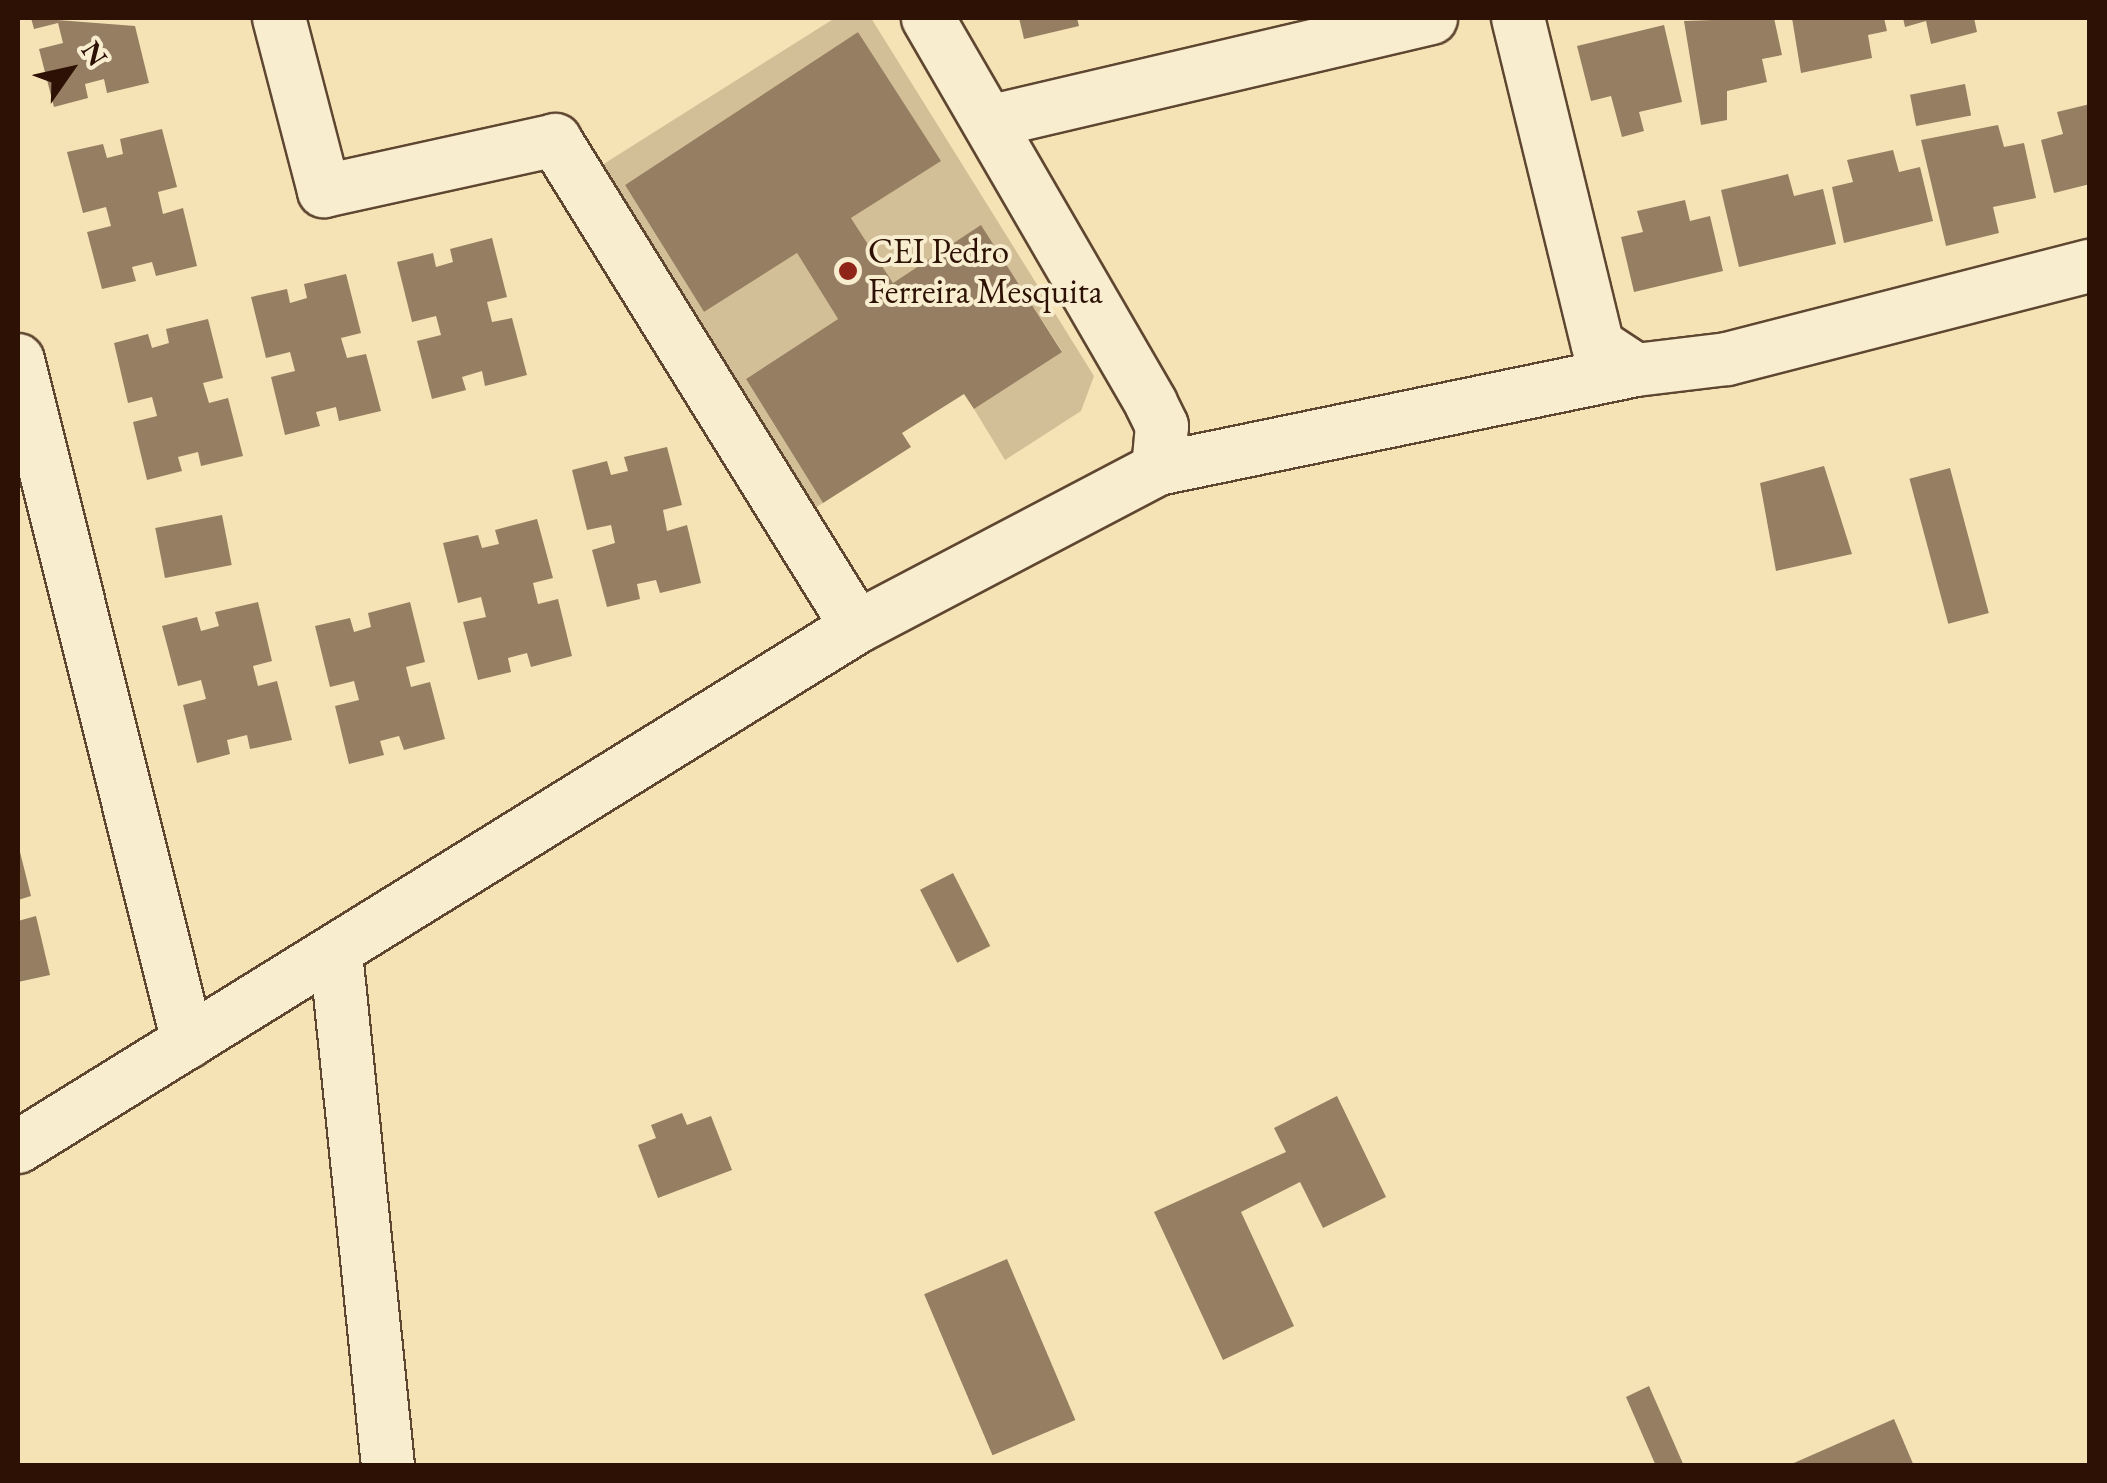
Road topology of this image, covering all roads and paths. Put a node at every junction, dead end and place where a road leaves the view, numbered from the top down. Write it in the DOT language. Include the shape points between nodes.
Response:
graph roads {
  1 [pos="278,18"];
  2 [pos="928,18"];
  3 [pos="1431,18"];
  4 [pos="1518,18"];
  5 [pos="993,120"];
  6 [pos="2090,266"];
  7 [pos="18,360"];
  8 [pos="1636,370"];
  9 [pos="1158,469"];
  10 [pos="857,627"];
  11 [pos="336,953"];
  12 [pos="188,1042"];
  13 [pos="18,1147"];
  14 [pos="388,1466"];
  1 -- 10 [label="street" via="324,191 555,140"];
  2 -- 5 [label="street"];
  3 -- 5 [label="street"];
  4 -- 8 [label="street" via="1598,345"];
  5 -- 9 [label="street" via="1162,426"];
  6 -- 8 [label="street" via="1727,359"];
  7 -- 12 [label="street"];
  8 -- 9 [label="street"];
  9 -- 10 [label="street"];
  10 -- 11 [label="street"];
  11 -- 12 [label="street"];
  11 -- 14 [label="street"];
  12 -- 13 [label="street"];
}
